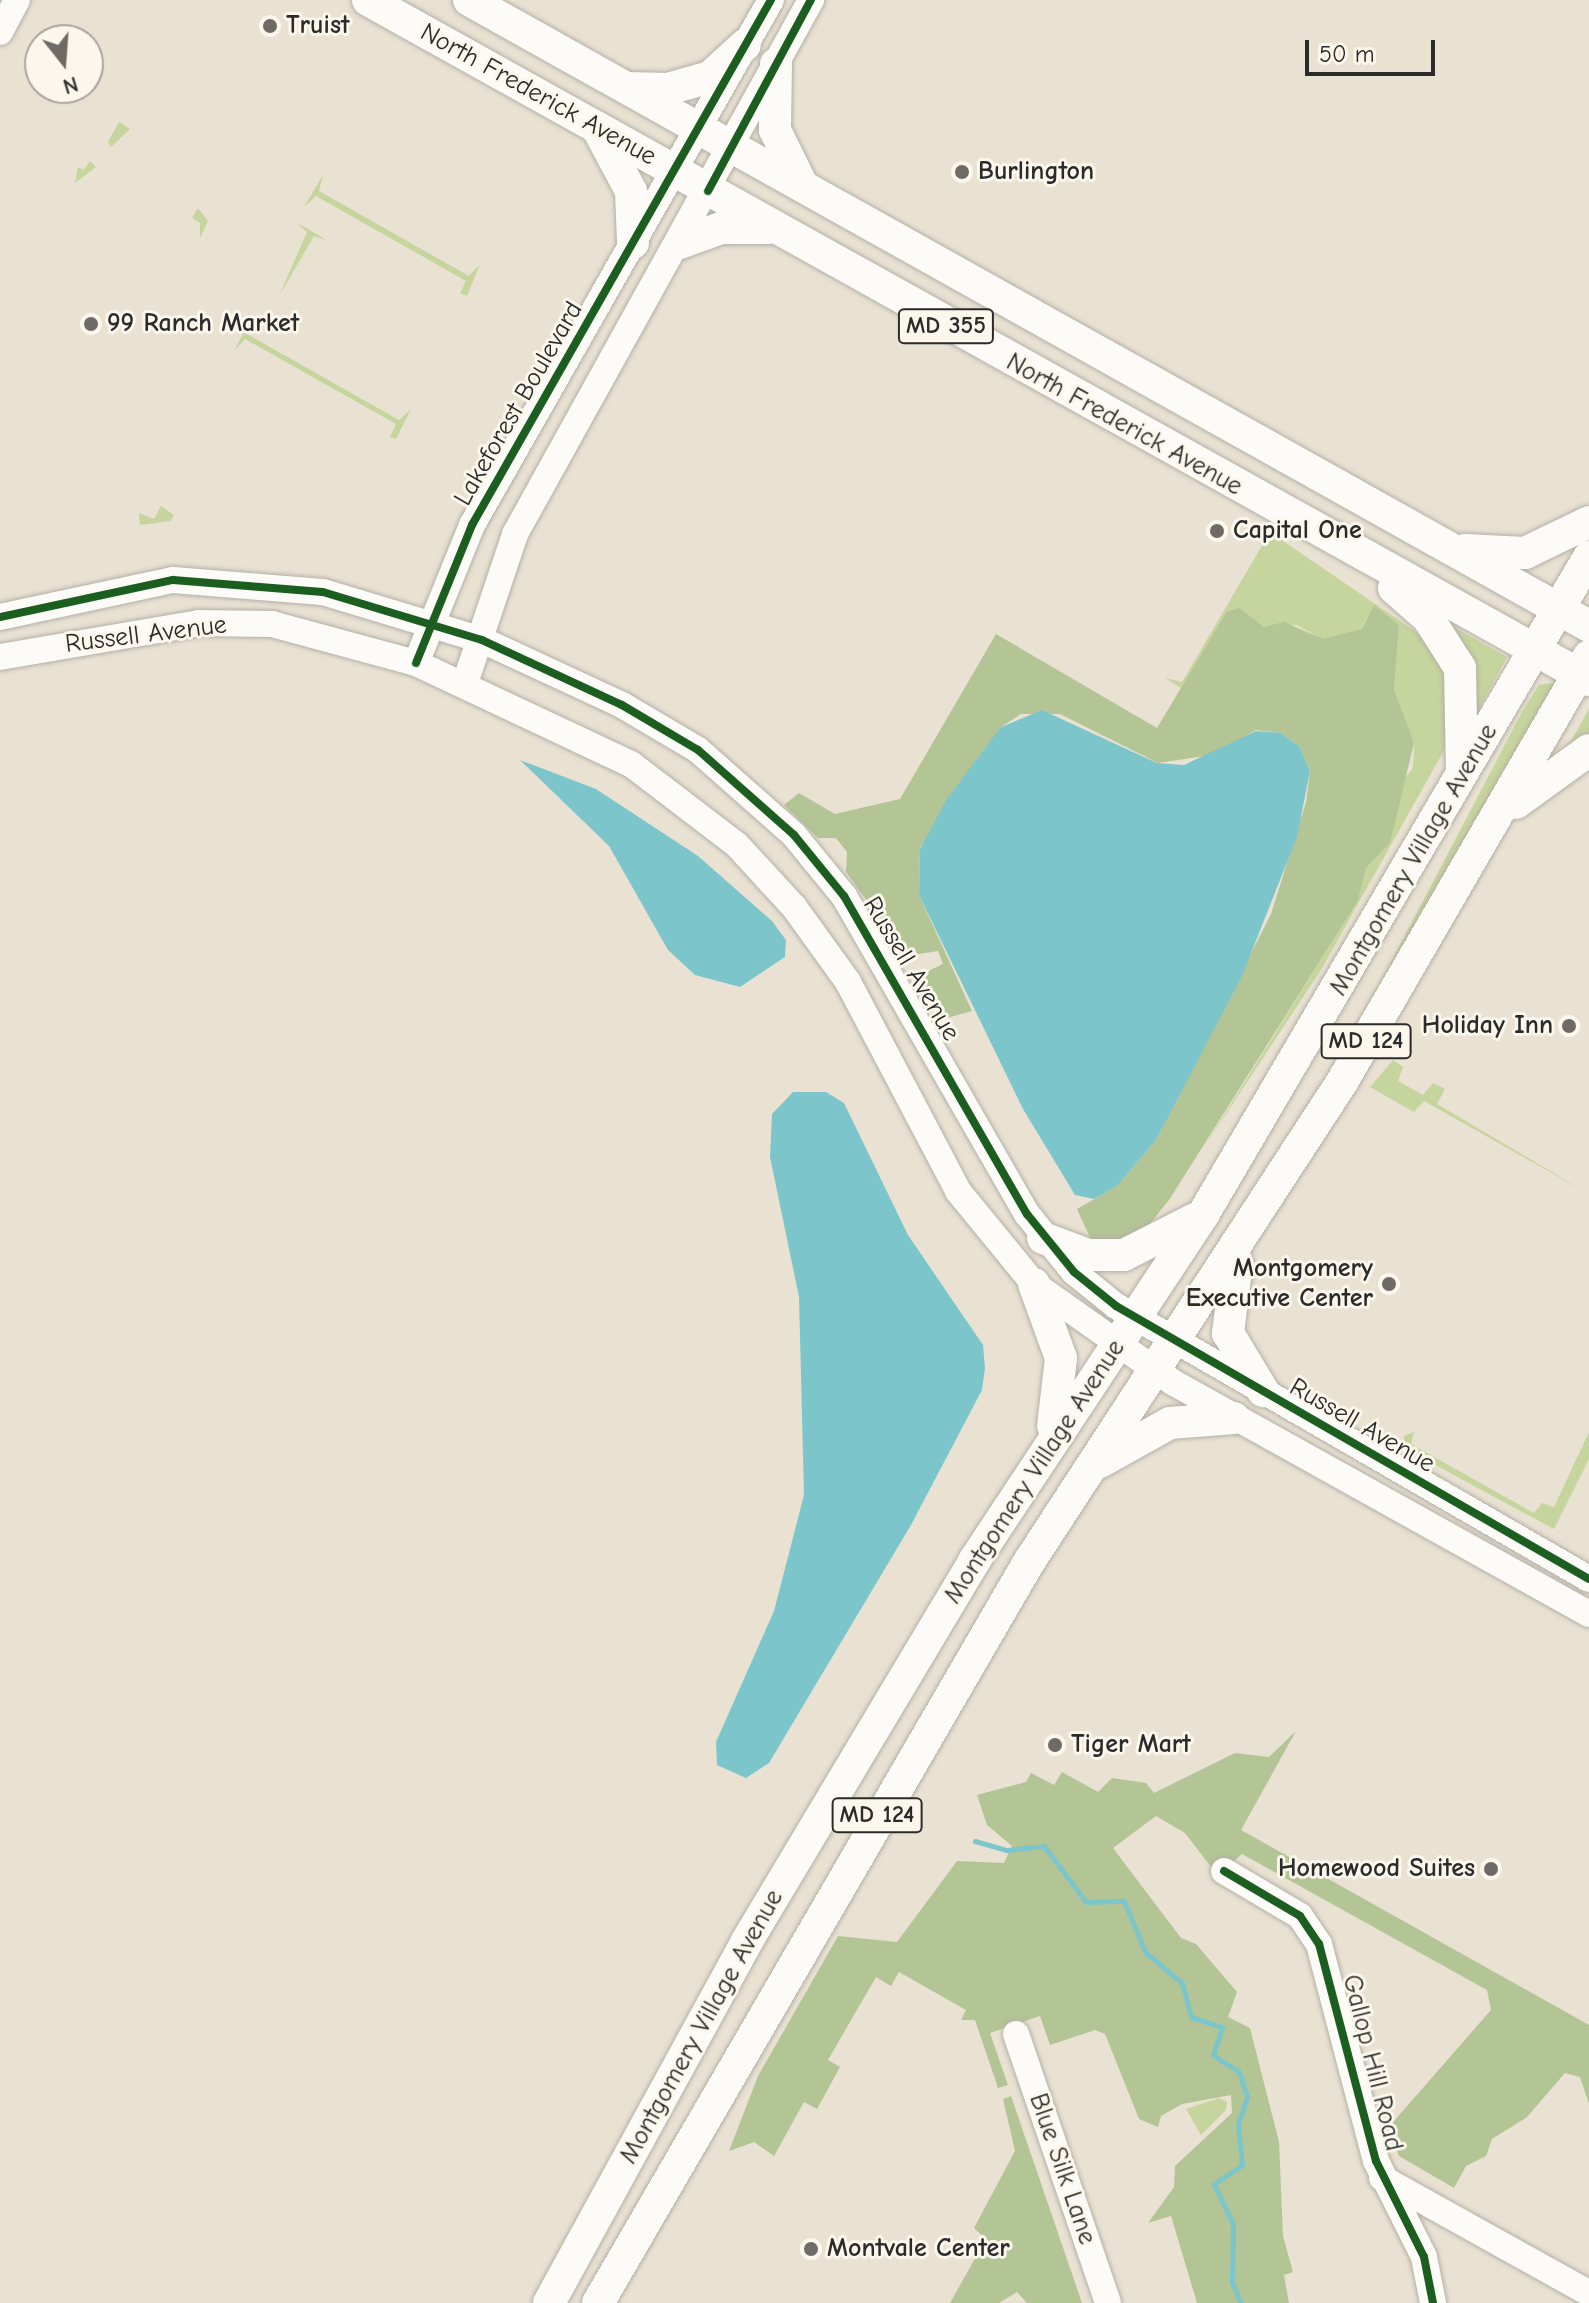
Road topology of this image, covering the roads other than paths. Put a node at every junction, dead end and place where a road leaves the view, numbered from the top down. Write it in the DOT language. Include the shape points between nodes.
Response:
graph roads {
  1 [pos="17,0"];
  2 [pos="368,0"];
  3 [pos="469,0"];
  4 [pos="771,0"];
  5 [pos="811,0"];
  6 [pos="0,32"];
  7 [pos="745,45"];
  8 [pos="776,64"];
  9 [pos="622,87"];
  10 [pos="595,128"];
  11 [pos="697,128"];
  12 [pos="731,148"];
  13 [pos="673,171"];
  14 [pos="708,191"];
  15 [pos="806,191"];
  16 [pos="777,229"];
  17 [pos="633,243"];
  18 [pos="680,243"];
  19 [pos="1589,522"];
  20 [pos="1303,524"];
  21 [pos="1445,545"];
  22 [pos="1589,557"];
  23 [pos="1560,609"];
  24 [pos="0,617"];
  25 [pos="431,622"];
  26 [pos="1589,626"];
  27 [pos="482,640"];
  28 [pos="1536,650"];
  29 [pos="0,657"];
  30 [pos="416,663"];
  31 [pos="1586,670"];
  32 [pos="465,683"];
  33 [pos="1589,750"];
  34 [pos="1460,784"];
  35 [pos="1496,821"];
  36 [pos="1325,1011"];
  37 [pos="1369,1036"];
  38 [pos="1204,1213"];
  39 [pos="1252,1224"];
  40 [pos="1043,1238"];
  41 [pos="1034,1284"];
  42 [pos="1136,1317"];
  43 [pos="1175,1339"];
  44 [pos="1116,1345"];
  45 [pos="1155,1371"];
  46 [pos="1263,1391"];
  47 [pos="1234,1418"];
  48 [pos="1046,1446"];
  49 [pos="1080,1480"];
  50 [pos="1589,1579"];
  51 [pos="1589,1614"];
  52 [pos="1224,1871"];
  53 [pos="1016,2034"];
  54 [pos="1382,2178"];
  55 [pos="1589,2293"];
  56 [pos="549,2303"];
  57 [pos="598,2303"];
  58 [pos="1108,2303"];
  59 [pos="1433,2303"];
  1 -- 6 [label="street"];
  2 -- 10 [label="main road, North Frederick Avenue / MD 355"];
  3 -- 9 [label="main road, North Frederick Avenue / MD 355"];
  4 -- 7 [label="street, Lakeforest Boulevard"];
  5 -- 8 [label="street"];
  7 -- 9 [label="main road" via="700,81"];
  7 -- 11 [label="street, Lakeforest Boulevard"];
  8 -- 12 [label="street"];
  8 -- 15 [label="main road" via="777,139"];
  9 -- 11 [label="main road, North Frederick Avenue / MD 355"];
  10 -- 13 [label="main road, North Frederick Avenue / MD 355"];
  10 -- 17 [label="main road" via="625,170"];
  11 -- 12 [label="main road, North Frederick Avenue / MD 355"];
  11 -- 13 [label="street, Lakeforest Boulevard"];
  12 -- 14 [label="street"];
  12 -- 15 [label="main road, North Frederick Avenue / MD 355"];
  13 -- 14 [label="main road, North Frederick Avenue / MD 355"];
  13 -- 17 [label="street, Lakeforest Boulevard"];
  14 -- 16 [label="main road, North Frederick Avenue / MD 355"];
  14 -- 18 [label="street"];
  15 -- 21 [label="main road, North Frederick Avenue / MD 355"];
  16 -- 18 [label="main road" via="736,225"];
  16 -- 20 [label="main road, North Frederick Avenue / MD 355"];
  17 -- 25 [label="street, Lakeforest Boulevard" via="472,525"];
  18 -- 27 [label="street" via="515,534"];
  19 -- 21 [label="main road" via="1525,553"];
  20 -- 28 [label="main road, North Frederick Avenue / MD 355"];
  20 -- 34 [label="main road" via="1391,586 1449,646 1465,697"];
  21 -- 23 [label="main road, North Frederick Avenue / MD 355"];
  22 -- 23 [label="main road, MD 124"];
  23 -- 26 [label="main road, North Frederick Avenue / MD 355"];
  23 -- 28 [label="main road, MD 124"];
  24 -- 25 [label="street, Russell Avenue" via="128,586 225,580 323,592"];
  25 -- 27 [label="street, Russell Avenue"];
  25 -- 30 [label="street, Lakeforest Boulevard"];
  27 -- 32 [label="street"];
  27 -- 40 [label="street, Russell Avenue" via="622,705 698,750 794,835 897,977"];
  28 -- 31 [label="main road, North Frederick Avenue / MD 355"];
  28 -- 34 [label="main road, Montgomery Village Avenue / MD 124"];
  29 -- 30 [label="street, Russell Avenue" via="199,623 272,624"];
  30 -- 32 [label="street, Russell Avenue"];
  31 -- 35 [label="main road, Montgomery Village Avenue / MD 124"];
  32 -- 41 [label="street, Russell Avenue" via="631,764 737,845 834,962 958,1191"];
  33 -- 35 [label="main road"];
  34 -- 36 [label="main road, Montgomery Village Avenue / MD 124"];
  35 -- 37 [label="main road, Montgomery Village Avenue / MD 124"];
  36 -- 37 [label="main road"];
  36 -- 38 [label="main road, Montgomery Village Avenue / MD 124"];
  37 -- 39 [label="main road, Montgomery Village Avenue / MD 124"];
  38 -- 40 [label="main road" via="1124,1255 1088,1255"];
  38 -- 42 [label="main road, Montgomery Village Avenue / MD 124"];
  39 -- 43 [label="main road, Montgomery Village Avenue / MD 124"];
  39 -- 46 [label="main road" via="1227,1300 1228,1333"];
  40 -- 42 [label="street, Russell Avenue" via="1074,1272"];
  41 -- 44 [label="street, Russell Avenue"];
  41 -- 48 [label="main road" via="1061,1358"];
  42 -- 43 [label="street, Russell Avenue"];
  42 -- 44 [label="main road, Montgomery Village Avenue / MD 124"];
  43 -- 45 [label="main road, Montgomery Village Avenue / MD 124"];
  43 -- 46 [label="street, Russell Avenue"];
  44 -- 45 [label="street, Russell Avenue"];
  44 -- 48 [label="main road, Montgomery Village Avenue / MD 124"];
  45 -- 47 [label="street, Russell Avenue"];
  45 -- 49 [label="main road, Montgomery Village Avenue / MD 124"];
  46 -- 50 [label="street, Russell Avenue"];
  47 -- 49 [label="main road" via="1170,1423"];
  47 -- 51 [label="street, Russell Avenue"];
  48 -- 56 [label="main road, Montgomery Village Avenue / MD 124" via="747,1941"];
  49 -- 57 [label="main road, Montgomery Village Avenue / MD 124" via="866,1834"];
  52 -- 54 [label="street, Gallop Hill Road" via="1288,1907 1319,1944"];
  53 -- 58 [label="street, Blue Silk Lane"];
  54 -- 55 [label="street"];
  54 -- 59 [label="street, Gallop Hill Road" via="1424,2257"];
}
